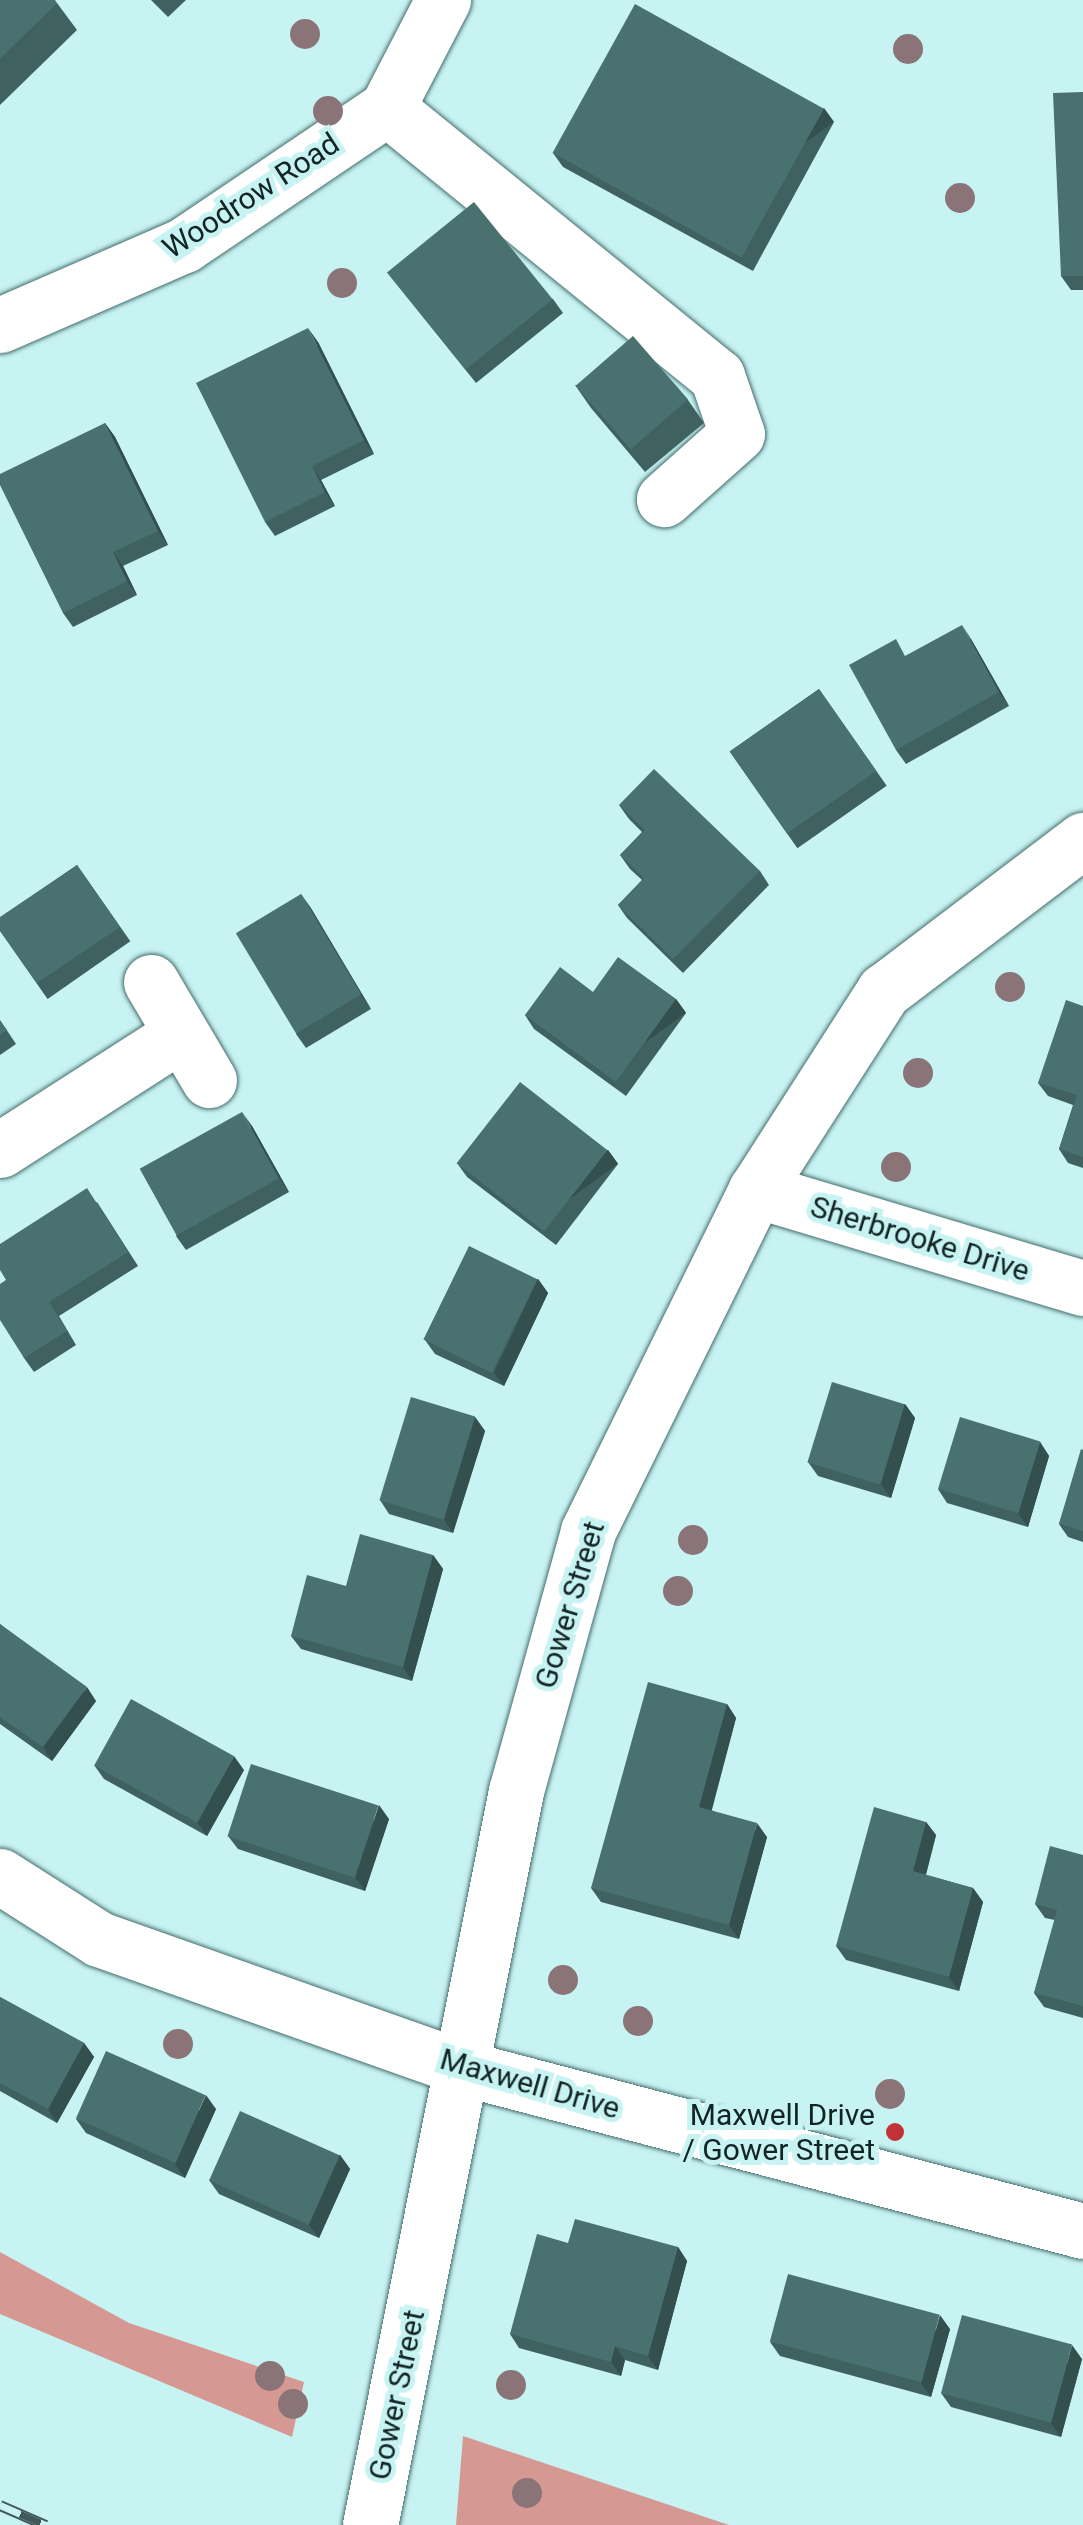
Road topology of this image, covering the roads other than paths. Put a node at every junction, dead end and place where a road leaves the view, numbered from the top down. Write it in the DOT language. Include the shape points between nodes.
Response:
graph roads {
  1 [pos="442,0"];
  2 [pos="387,108"];
  3 [pos="0,326"];
  4 [pos="664,498"];
  5 [pos="1083,840"];
  6 [pos="150,982"];
  7 [pos="181,1034"];
  8 [pos="209,1080"];
  9 [pos="0,1150"];
  10 [pos="756,1190"];
  11 [pos="1083,1288"];
  12 [pos="0,1876"];
  13 [pos="463,2068"];
  14 [pos="1083,2230"];
  15 [pos="375,2502"];
  1 -- 2 [label="street, Woodrow Road"];
  2 -- 3 [label="street, Woodrow Road" via="184,245"];
  2 -- 4 [label="street" via="718,376 737,434"];
  5 -- 10 [label="street, Gower Street" via="884,991"];
  6 -- 7 [label="street"];
  7 -- 8 [label="street"];
  7 -- 9 [label="street"];
  10 -- 11 [label="street, Sherbrooke Drive"];
  10 -- 13 [label="street, Gower Street" via="588,1531 516,1791"];
  12 -- 13 [label="street, Maxwell Drive" via="99,1939"];
  13 -- 14 [label="street, Maxwell Drive"];
  13 -- 15 [label="street, Gower Street"];
}
